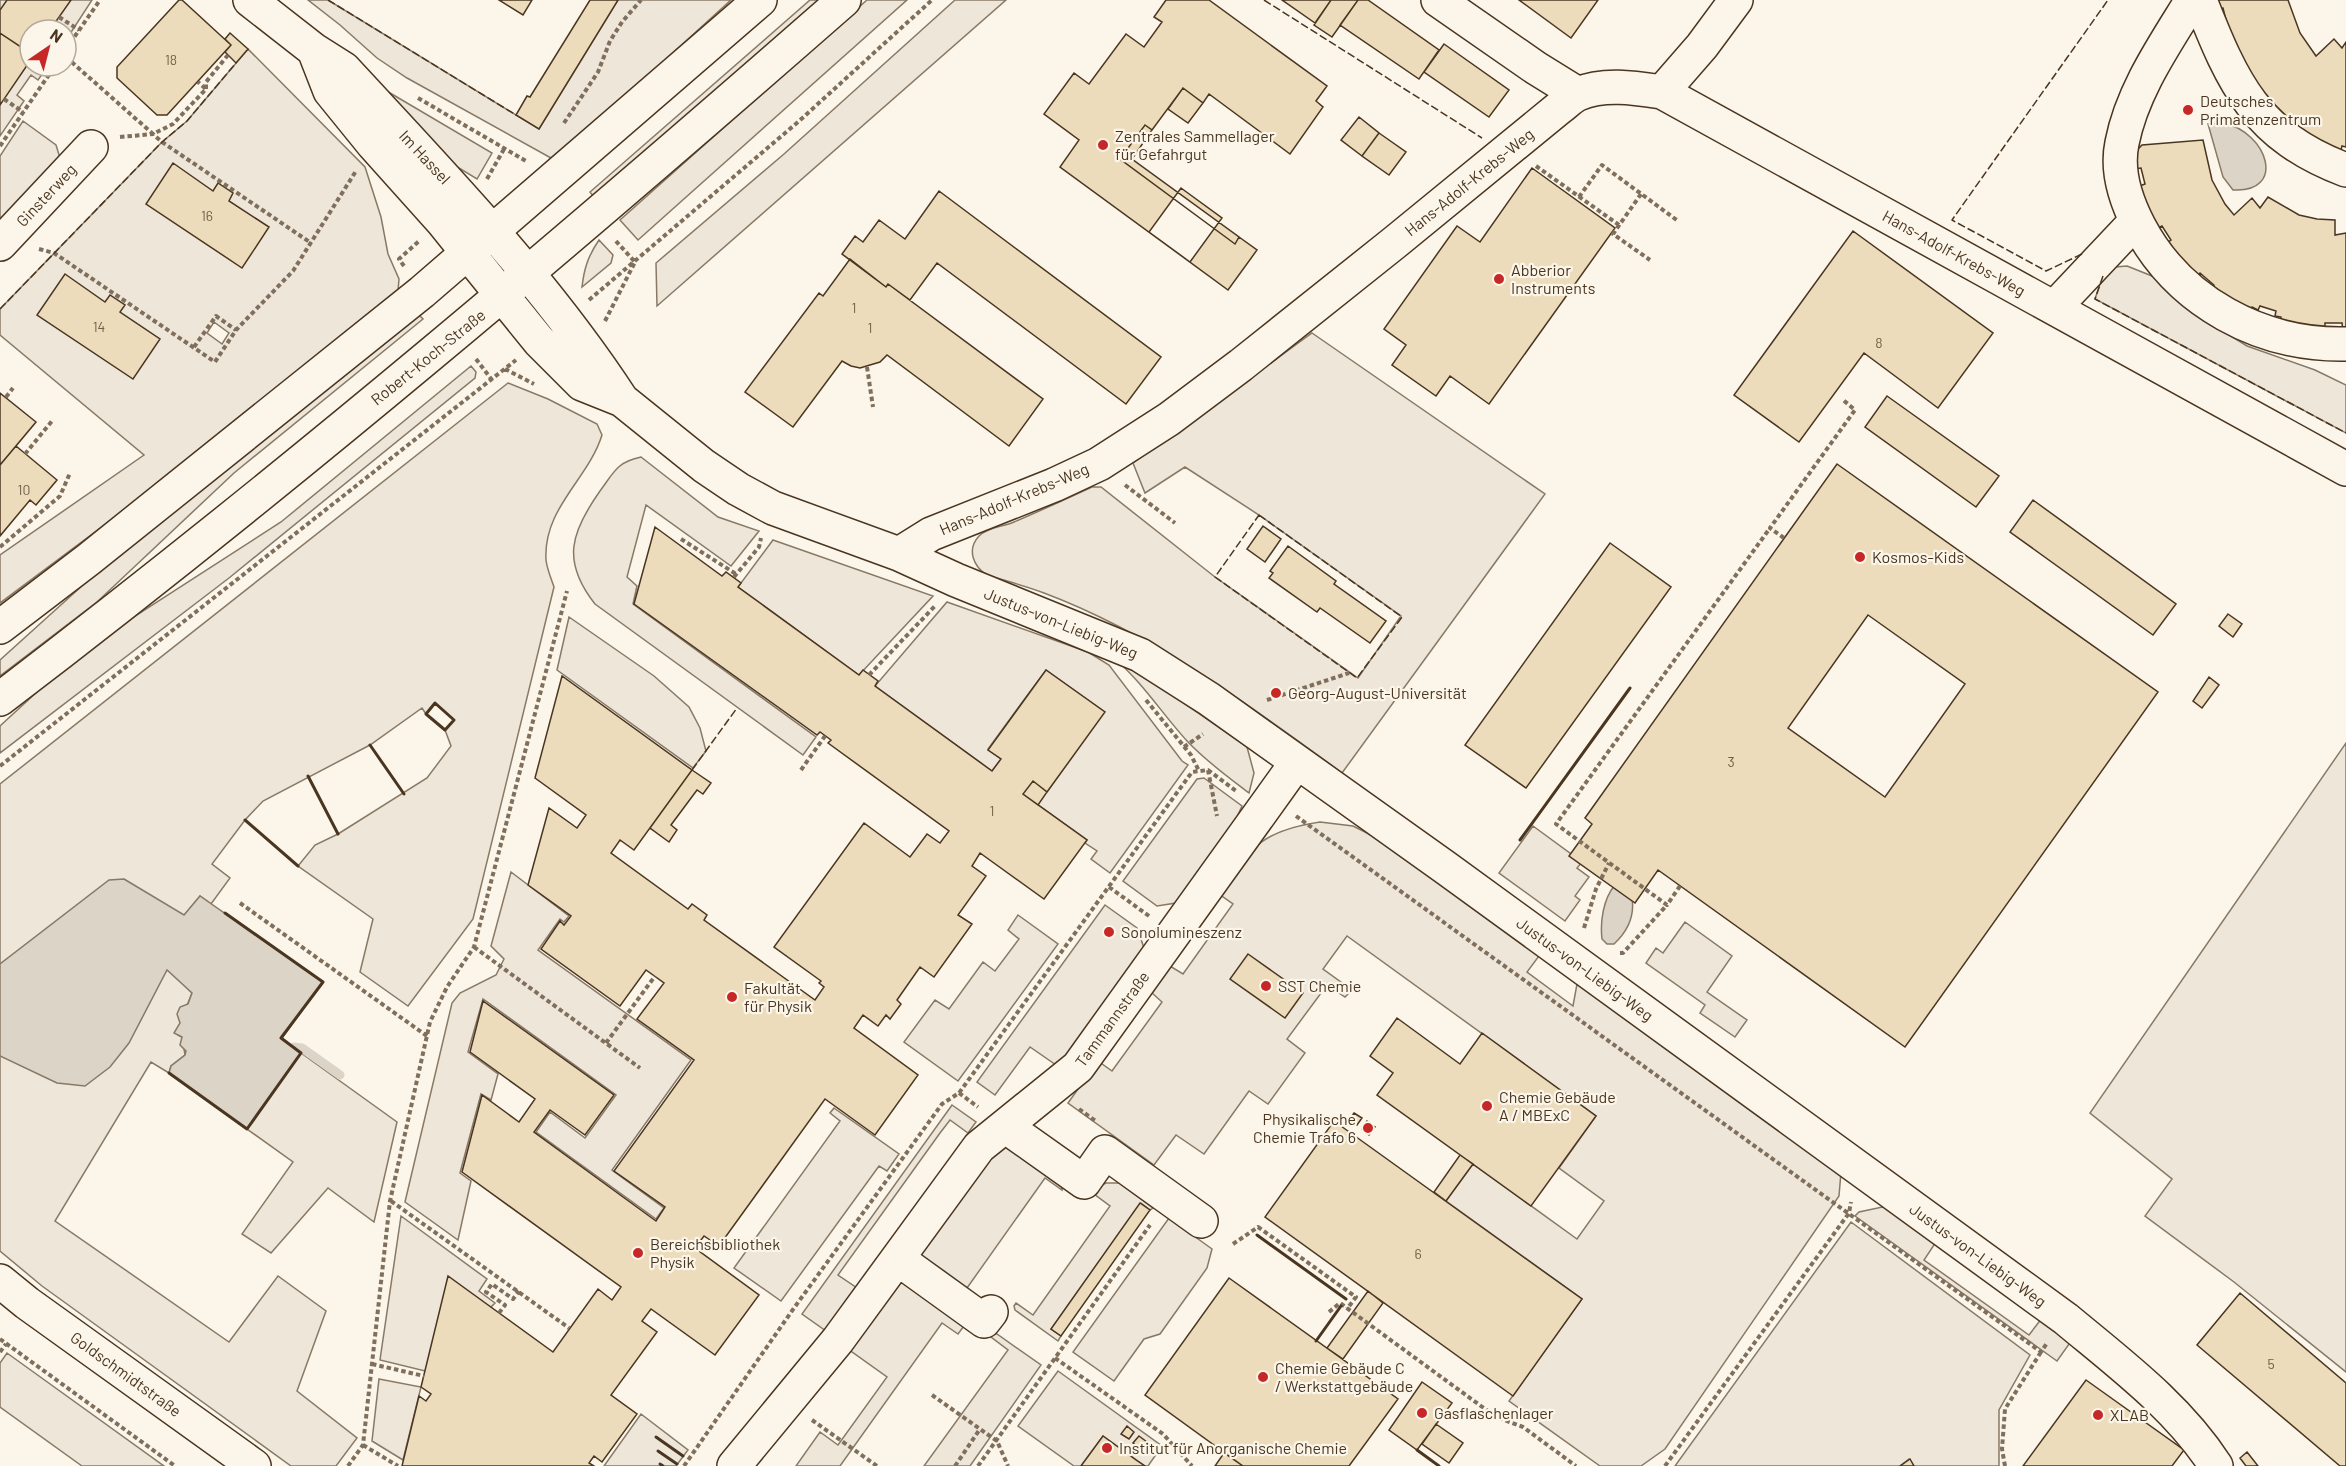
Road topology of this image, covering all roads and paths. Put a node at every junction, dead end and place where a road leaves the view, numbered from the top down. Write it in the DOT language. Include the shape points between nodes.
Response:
graph roads {
  1 [pos="100,0"];
  2 [pos="250,0"];
  3 [pos="641,0"];
  4 [pos="760,0"];
  5 [pos="844,0"];
  6 [pos="932,0"];
  7 [pos="1438,0"];
  8 [pos="1737,0"];
  9 [pos="2192,0"];
  10 [pos="2200,0"];
  11 [pos="59,17"];
  12 [pos="79,30"];
  13 [pos="314,50"];
  14 [pos="228,55"];
  15 [pos="78,68"];
  16 [pos="47,78"];
  17 [pos="198,82"];
  18 [pos="206,89"];
  19 [pos="1662,92"];
  20 [pos="411,94"];
  21 [pos="1578,94"];
  22 [pos="4,99"];
  23 [pos="23,112"];
  24 [pos="562,127"];
  25 [pos="153,134"];
  26 [pos="373,144"];
  27 [pos="0,146"];
  28 [pos="91,147"];
  29 [pos="1538,167"];
  30 [pos="2346,170"];
  31 [pos="554,179"];
  32 [pos="1641,194"];
  33 [pos="1579,197"];
  34 [pos="1678,220"];
  35 [pos="2136,221"];
  36 [pos="1619,225"];
  37 [pos="493,231"];
  38 [pos="311,243"];
  39 [pos="0,244"];
  40 [pos="37,249"];
  41 [pos="468,252"];
  42 [pos="1650,260"];
  43 [pos="635,262"];
  44 [pos="528,274"];
  45 [pos="503,295"];
  46 [pos="2054,308"];
  47 [pos="565,320"];
  48 [pos="236,330"];
  49 [pos="539,341"];
  50 [pos="2346,344"];
  51 [pos="194,347"];
  52 [pos="590,351"];
  53 [pos="867,367"];
  54 [pos="13,388"];
  55 [pos="6,397"];
  56 [pos="1842,399"];
  57 [pos="622,400"];
  58 [pos="873,407"];
  59 [pos="52,422"];
  60 [pos="25,454"];
  61 [pos="1098,464"];
  62 [pos="2346,469"];
  63 [pos="70,473"];
  64 [pos="1175,523"];
  65 [pos="1770,528"];
  66 [pos="1784,538"];
  67 [pos="681,539"];
  68 [pos="0,547"];
  69 [pos="755,551"];
  70 [pos="899,554"];
  71 [pos="567,591"];
  72 [pos="937,603"];
  73 [pos="0,627"];
  74 [pos="1349,673"];
  75 [pos="869,675"];
  76 [pos="1143,697"];
  77 [pos="0,699"];
  78 [pos="1261,702"];
  79 [pos="1206,731"];
  80 [pos="825,736"];
  81 [pos="1184,747"];
  82 [pos="1297,762"];
  83 [pos="0,766"];
  84 [pos="801,770"];
  85 [pos="1208,770"];
  86 [pos="1199,771"];
  87 [pos="1271,798"];
  88 [pos="1235,849"];
  89 [pos="1609,863"];
  90 [pos="1680,886"];
  91 [pos="1109,887"];
  92 [pos="240,903"];
  93 [pos="1667,905"];
  94 [pos="1589,912"];
  95 [pos="1174,934"];
  96 [pos="474,947"];
  97 [pos="1612,953"];
  98 [pos="655,976"];
  99 [pos="427,1036"];
  100 [pos="606,1043"];
  101 [pos="640,1068"];
  102 [pos="1051,1089"];
  103 [pos="1098,1123"];
  104 [pos="1005,1126"];
  105 [pos="1857,1168"];
  106 [pos="1169,1198"];
  107 [pos="390,1201"];
  108 [pos="1849,1213"];
  109 [pos="1201,1221"];
  110 [pos="1233,1244"];
  111 [pos="898,1259"];
  112 [pos="0,1281"];
  113 [pos="519,1292"];
  114 [pos="1347,1309"];
  115 [pos="991,1312"];
  116 [pos="1329,1312"];
  117 [pos="500,1313"];
  118 [pos="2066,1319"];
  119 [pos="569,1328"];
  120 [pos="0,1339"];
  121 [pos="6,1344"];
  122 [pos="0,1352"];
  123 [pos="2041,1352"];
  124 [pos="1055,1358"];
  125 [pos="372,1364"];
  126 [pos="424,1376"];
  127 [pos="932,1395"];
  128 [pos="787,1401"];
  129 [pos="980,1429"];
  130 [pos="997,1441"];
  131 [pos="363,1445"];
  132 [pos="2200,1458"];
  133 [pos="176,1466"];
  134 [pos="254,1466"];
  135 [pos="348,1466"];
  136 [pos="398,1466"];
  137 [pos="684,1466"];
  138 [pos="734,1466"];
  139 [pos="878,1466"];
  140 [pos="956,1466"];
  141 [pos="978,1466"];
  142 [pos="1008,1466"];
  143 [pos="1192,1466"];
  144 [pos="1575,1466"];
  145 [pos="1665,1466"];
  146 [pos="2005,1466"];
  1 -- 12 [label="path"];
  2 -- 13 [label="street, Im Hassel"];
  3 -- 24 [label="path" via="610,41 598,72"];
  4 -- 31 [label="street"];
  5 -- 44 [label="street, Robert-Koch-Straße"];
  6 -- 43 [label="path"];
  7 -- 21 [label="street"];
  8 -- 19 [label="street"];
  9 -- 35 [label="street" via="2143,86 2124,132 2122,180"];
  10 -- 30 [label="street" via="2228,69 2247,99 2285,138"];
  11 -- 12 [label="path"];
  13 -- 26 [label="street, Im Hassel" via="330,91"];
  13 -- 37 [label="street, Im Hassel" via="344,69"];
  14 -- 18 [label="path" via="206,82"];
  15 -- 25 [label="path"];
  16 -- 23 [label="path"];
  17 -- 18 [label="path"];
  18 -- 25 [label="path" via="172,124"];
  19 -- 21 [label="street, Hans-Adolf-Krebs-Weg" via="1607,87"];
  19 -- 46 [label="street, Hans-Adolf-Krebs-Weg"];
  20 -- 31 [label="path"];
  21 -- 61 [label="street, Hans-Adolf-Krebs-Weg" via="1241,365 1169,419"];
  22 -- 23 [label="path"];
  23 -- 27 [label="path"];
  25 -- 38 [label="path"];
  26 -- 38 [label="path"];
  26 -- 41 [label="street, Im Hassel"];
  28 -- 39 [label="street, Ginsterweg"];
  29 -- 33 [label="path"];
  31 -- 37 [label="street"];
  32 -- 33 [label="path" via="1602,165"];
  32 -- 34 [label="path"];
  32 -- 36 [label="path"];
  33 -- 36 [label="path"];
  35 -- 46 [label="street"];
  35 -- 50 [label="street" via="2152,248 2177,277 2215,309 2273,335"];
  36 -- 42 [label="path" via="1613,234"];
  37 -- 41 [label="street"];
  37 -- 44 [label="street, Im Hassel"];
  38 -- 48 [label="path" via="292,271"];
  40 -- 51 [label="path" via="54,253"];
  41 -- 45 [label="street"];
  41 -- 73 [label="street"];
  43 -- 47 [label="path"];
  43 -- 52 [label="path"];
  44 -- 45 [label="street, Robert-Koch-Straße"];
  44 -- 47 [label="street"];
  45 -- 49 [label="street"];
  45 -- 77 [label="street, Robert-Koch-Straße" via="139,593"];
  46 -- 62 [label="street, Hans-Adolf-Krebs-Weg"];
  47 -- 52 [label="street"];
  48 -- 51 [label="path" via="216,316"];
  48 -- 51 [label="path" via="215,362"];
  49 -- 57 [label="street" via="582,384"];
  49 -- 83 [label="path"];
  52 -- 57 [label="street"];
  53 -- 58 [label="path"];
  54 -- 55 [label="path"];
  56 -- 65 [label="path" via="1855,410"];
  57 -- 70 [label="street" via="738,489 773,508"];
  59 -- 60 [label="path"];
  61 -- 64 [label="path"];
  61 -- 70 [label="street, Hans-Adolf-Krebs-Weg" via="931,534"];
  63 -- 68 [label="path" via="60,496"];
  65 -- 66 [label="path"];
  65 -- 89 [label="path" via="1556,824"];
  67 -- 69 [label="path" via="735,576"];
  70 -- 82 [label="street, Justus-von-Liebig-Weg" via="1140,655"];
  71 -- 96 [label="path"];
  72 -- 75 [label="path"];
  74 -- 78 [label="path"];
  76 -- 81 [label="path"];
  79 -- 81 [label="path"];
  80 -- 84 [label="path"];
  81 -- 86 [label="path"];
  82 -- 87 [label="street, Tammannstraße"];
  82 -- 105 [label="street, Justus-von-Liebig-Weg"];
  85 -- 86 [label="path"];
  85 -- 87 [label="path" via="1246,798"];
  85 -- 88 [label="path" via="1221,836"];
  86 -- 91 [label="path" via="1192,772"];
  87 -- 88 [label="street, Tammannstraße"];
  87 -- 108 [label="path"];
  88 -- 95 [label="street, Tammannstraße"];
  89 -- 93 [label="path"];
  89 -- 94 [label="path" via="1598,881"];
  90 -- 93 [label="path"];
  91 -- 95 [label="path"];
  91 -- 137 [label="path" via="959,1093 942,1104"];
  92 -- 99 [label="path"];
  93 -- 97 [label="path" via="1623,953"];
  95 -- 102 [label="street, Tammannstraße" via="1078,1067"];
  96 -- 99 [label="path" via="447,987"];
  96 -- 100 [label="path"];
  98 -- 100 [label="path"];
  99 -- 107 [label="path"];
  100 -- 101 [label="path"];
  102 -- 103 [label="path"];
  102 -- 104 [label="street, Tammannstraße"];
  104 -- 106 [label="street" via="1084,1182 1105,1152"];
  104 -- 111 [label="street, Tammannstraße" via="979,1147"];
  105 -- 108 [label="path"];
  105 -- 118 [label="street, Justus-von-Liebig-Weg"];
  106 -- 109 [label="street"];
  106 -- 124 [label="path"];
  107 -- 113 [label="path"];
  107 -- 125 [label="path"];
  108 -- 123 [label="path"];
  108 -- 145 [label="path"];
  110 -- 114 [label="path" via="1258,1227 1356,1297"];
  111 -- 115 [label="street" via="984,1321"];
  111 -- 128 [label="street, Tammannstraße"];
  112 -- 134 [label="street, Goldschmidtstraße"];
  113 -- 117 [label="path" via="513,1299 492,1284 486,1292 505,1305"];
  113 -- 119 [label="path"];
  114 -- 116 [label="path" via="1340,1303"];
  114 -- 144 [label="path" via="1496,1417 1523,1427"];
  118 -- 123 [label="path"];
  118 -- 132 [label="street, Justus-von-Liebig-Weg" via="2147,1386"];
  120 -- 121 [label="path"];
  121 -- 122 [label="path"];
  121 -- 133 [label="path"];
  123 -- 146 [label="path" via="2005,1410"];
  124 -- 130 [label="path"];
  124 -- 143 [label="path" via="1163,1434"];
  125 -- 126 [label="path"];
  125 -- 131 [label="path"];
  127 -- 129 [label="path"];
  128 -- 138 [label="street, Tammannstraße"];
  128 -- 139 [label="path"];
  129 -- 130 [label="path"];
  129 -- 140 [label="path"];
  130 -- 141 [label="path"];
  130 -- 142 [label="path"];
  131 -- 135 [label="path"];
  131 -- 136 [label="path"];
}
